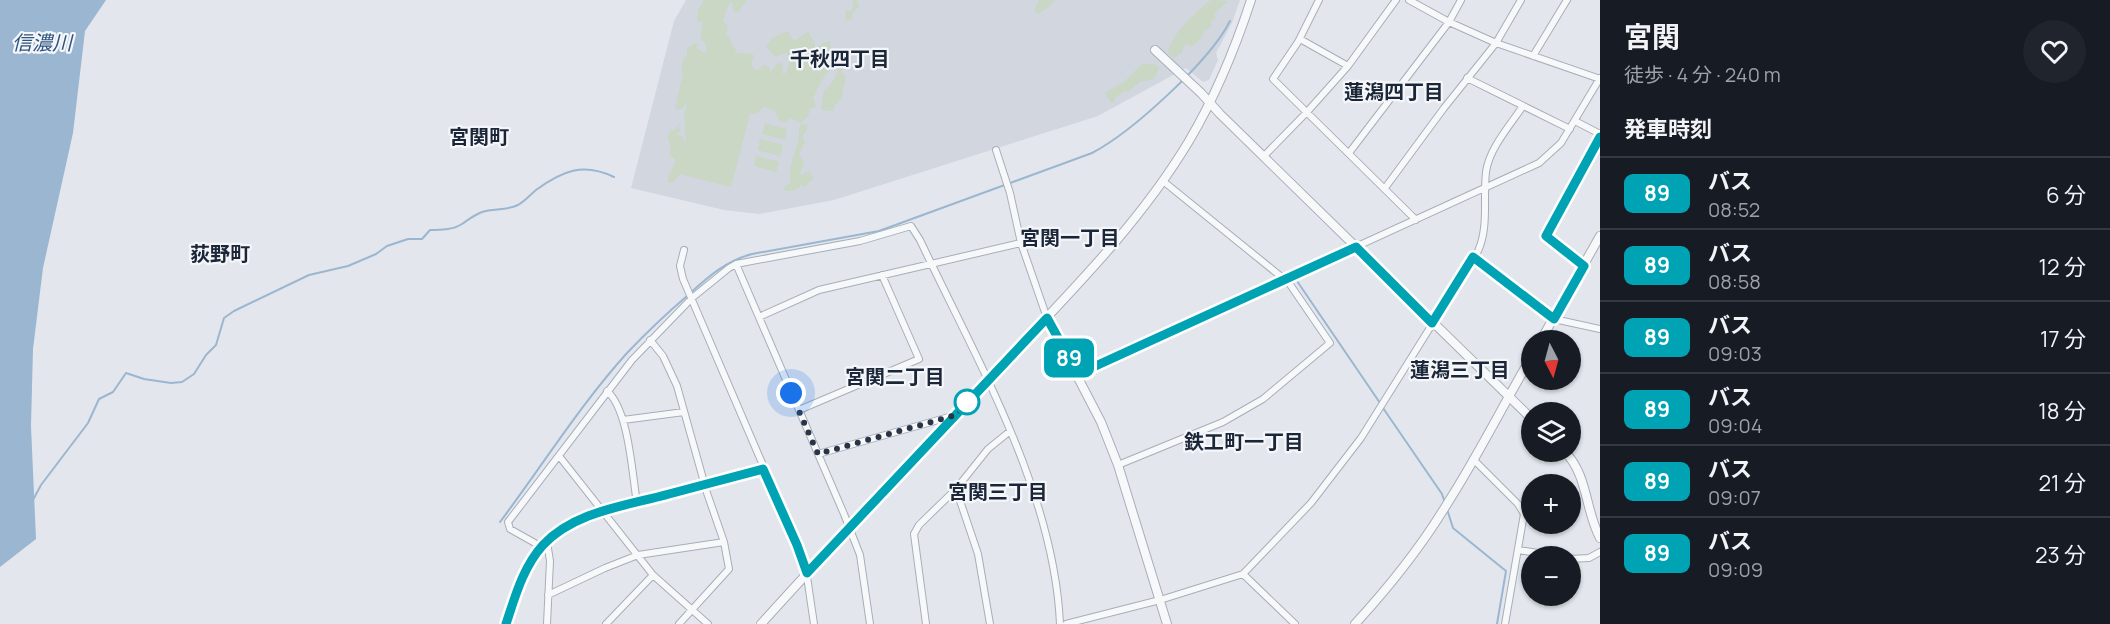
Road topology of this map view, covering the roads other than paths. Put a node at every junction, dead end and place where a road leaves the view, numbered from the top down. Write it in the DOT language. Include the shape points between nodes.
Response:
graph roads {
  1 [pos="1249,0"];
  2 [pos="1319,0"];
  3 [pos="1396,0"];
  4 [pos="1408,0"];
  5 [pos="1461,0"];
  6 [pos="1521,0"];
  7 [pos="1567,0"];
  8 [pos="1449,22"];
  9 [pos="1300,39"];
  10 [pos="1496,43"];
  11 [pos="1155,50"];
  12 [pos="1533,56"];
  13 [pos="1348,66"];
  14 [pos="1467,78"];
  15 [pos="1600,79"];
  16 [pos="1209,102"];
  17 [pos="1523,106"];
  18 [pos="1307,112"];
  19 [pos="1575,121"];
  20 [pos="1570,129"];
  21 [pos="1600,136"];
  22 [pos="996,150"];
  23 [pos="1349,153"];
  24 [pos="1264,156"];
  25 [pos="1163,180"];
  26 [pos="1385,188"];
  27 [pos="1484,189"];
  28 [pos="1416,220"];
  29 [pos="1600,236"];
  30 [pos="1021,243"];
  31 [pos="1356,247"];
  32 [pos="684,250"];
  33 [pos="1473,257"];
  34 [pos="736,264"];
  35 [pos="931,264"];
  36 [pos="1584,266"];
  37 [pos="882,275"];
  38 [pos="1286,279"];
  39 [pos="692,298"];
  40 [pos="759,317"];
  41 [pos="1047,318"];
  42 [pos="1554,319"];
  43 [pos="1432,323"];
  44 [pos="1600,329"];
  45 [pos="1547,330"];
  46 [pos="650,340"];
  47 [pos="1078,374"];
  48 [pos="1521,374"];
  49 [pos="987,380"];
  50 [pos="607,391"];
  51 [pos="1508,396"];
  52 [pos="1521,408"];
  53 [pos="799,410"];
  54 [pos="684,412"];
  55 [pos="956,415"];
  56 [pos="623,420"];
  57 [pos="1010,432"];
  58 [pos="818,454"];
  59 [pos="559,456"];
  60 [pos="1473,459"];
  61 [pos="1573,462"];
  62 [pos="1118,465"];
  63 [pos="763,469"];
  64 [pos="705,484"];
  65 [pos="956,489"];
  66 [pos="637,503"];
  67 [pos="603,512"];
  68 [pos="849,528"];
  69 [pos="1600,538"];
  70 [pos="724,542"];
  71 [pos="544,544"];
  72 [pos="1518,550"];
  73 [pos="1521,550"];
  74 [pos="1600,552"];
  75 [pos="638,555"];
  76 [pos="1581,558"];
  77 [pos="807,573"];
  78 [pos="1243,574"];
  79 [pos="653,575"];
  80 [pos="548,595"];
  81 [pos="1160,600"];
  82 [pos="691,609"];
  83 [pos="1096,621"];
  84 [pos="506,624"];
  85 [pos="547,624"];
  86 [pos="606,624"];
  87 [pos="678,624"];
  88 [pos="708,624"];
  89 [pos="761,624"];
  90 [pos="814,624"];
  91 [pos="870,624"];
  92 [pos="926,624"];
  93 [pos="990,624"];
  94 [pos="1060,624"];
  95 [pos="1066,624"];
  96 [pos="1167,624"];
  97 [pos="1295,624"];
  98 [pos="1355,624"];
  99 [pos="1505,624"];
  1 -- 16 [label="street" via="1236,42"];
  2 -- 9 [label="street"];
  3 -- 13 [label="street"];
  4 -- 8 [label="street"];
  5 -- 8 [label="street"];
  6 -- 10 [label="street"];
  7 -- 12 [label="street"];
  8 -- 10 [label="street"];
  8 -- 23 [label="street"];
  9 -- 13 [label="street"];
  9 -- 18 [label="street" via="1273,79"];
  10 -- 12 [label="street"];
  10 -- 14 [label="street"];
  11 -- 16 [label="street"];
  12 -- 15 [label="street"];
  13 -- 18 [label="street"];
  14 -- 17 [label="street"];
  14 -- 26 [label="street"];
  15 -- 19 [label="street"];
  16 -- 24 [label="street"];
  16 -- 25 [label="street"];
  17 -- 20 [label="street"];
  17 -- 27 [label="street" via="1488,162"];
  18 -- 23 [label="street"];
  18 -- 24 [label="street"];
  19 -- 20 [label="street"];
  19 -- 21 [label="street"];
  20 -- 27 [label="street" via="1557,148 1539,163"];
  21 -- 36 [label="street" via="1546,236"];
  22 -- 30 [label="street"];
  23 -- 26 [label="street"];
  24 -- 31 [label="street"];
  25 -- 38 [label="street"];
  25 -- 41 [label="street"];
  26 -- 28 [label="street"];
  27 -- 28 [label="street"];
  27 -- 33 [label="street" via="1483,235"];
  28 -- 31 [label="street"];
  29 -- 36 [label="street"];
  30 -- 35 [label="street"];
  30 -- 41 [label="street"];
  31 -- 38 [label="street"];
  31 -- 43 [label="street"];
  32 -- 39 [label="street" via="680,270"];
  33 -- 42 [label="street"];
  33 -- 43 [label="street"];
  34 -- 35 [label="street" via="860,241 911,226"];
  34 -- 39 [label="street"];
  34 -- 40 [label="street"];
  35 -- 37 [label="street"];
  35 -- 49 [label="street"];
  36 -- 42 [label="street"];
  37 -- 40 [label="street" via="819,290"];
  37 -- 53 [label="street" via="919,359"];
  38 -- 47 [label="street"];
  38 -- 62 [label="street" via="1330,343 1263,399 1223,422"];
  39 -- 46 [label="street"];
  39 -- 63 [label="street"];
  40 -- 53 [label="street"];
  41 -- 47 [label="street"];
  41 -- 49 [label="street"];
  42 -- 44 [label="street"];
  42 -- 45 [label="street"];
  43 -- 51 [label="street"];
  43 -- 78 [label="street" via="1328,484"];
  46 -- 50 [label="street"];
  46 -- 54 [label="street" via="674,377"];
  47 -- 62 [label="street"];
  48 -- 51 [label="street"];
  49 -- 55 [label="street"];
  49 -- 57 [label="street"];
  50 -- 56 [label="street" via="618,402"];
  50 -- 59 [label="street"];
  51 -- 52 [label="street"];
  51 -- 60 [label="street"];
  53 -- 58 [label="street"];
  54 -- 56 [label="street"];
  54 -- 64 [label="street"];
  55 -- 58 [label="street"];
  55 -- 68 [label="street"];
  56 -- 66 [label="street"];
  57 -- 65 [label="street" via="988,449"];
  57 -- 94 [label="street" via="1047,538"];
  58 -- 68 [label="street"];
  59 -- 67 [label="street"];
  59 -- 71 [label="street" via="508,522 510,529"];
  60 -- 72 [label="street" via="1522,509 1524,521"];
  60 -- 98 [label="street" via="1413,554"];
  61 -- 69 [label="street"];
  62 -- 81 [label="street"];
  63 -- 64 [label="street"];
  63 -- 77 [label="street"];
  64 -- 66 [label="street"];
  64 -- 70 [label="street"];
  65 -- 92 [label="street" via="914,534"];
  65 -- 93 [label="street" via="978,554"];
  66 -- 67 [label="street"];
  67 -- 71 [label="street" via="572,523"];
  67 -- 75 [label="street"];
  68 -- 77 [label="street"];
  68 -- 91 [label="street" via="860,555"];
  70 -- 75 [label="street"];
  70 -- 82 [label="street" via="729,569"];
  71 -- 80 [label="street" via="550,561"];
  71 -- 84 [label="street" via="527,567"];
  72 -- 73 [label="street"];
  72 -- 99 [label="street"];
  74 -- 76 [label="street"];
  75 -- 79 [label="street"];
  75 -- 80 [label="street"];
  77 -- 89 [label="street"];
  77 -- 90 [label="street"];
  78 -- 81 [label="street"];
  78 -- 97 [label="street"];
  79 -- 82 [label="street"];
  79 -- 86 [label="street"];
  80 -- 85 [label="street"];
  81 -- 83 [label="street"];
  81 -- 96 [label="street"];
  82 -- 87 [label="street"];
  82 -- 88 [label="street"];
  83 -- 95 [label="street"];
}
